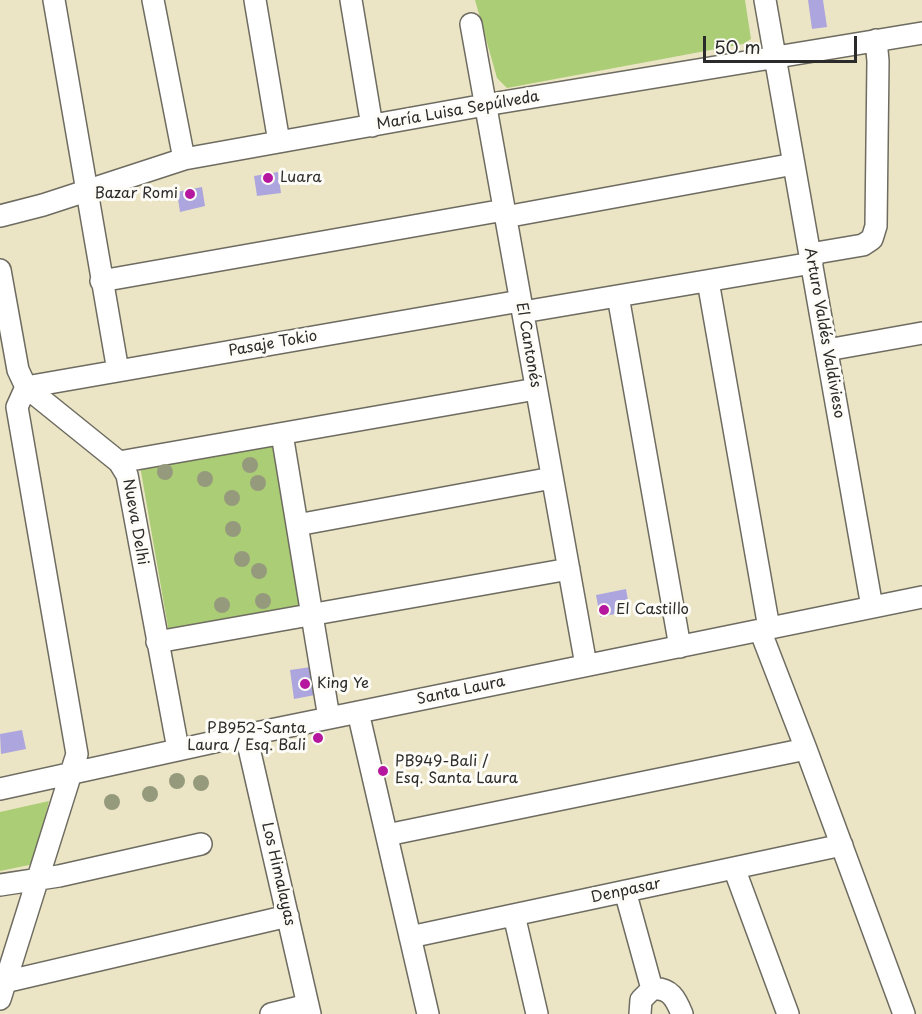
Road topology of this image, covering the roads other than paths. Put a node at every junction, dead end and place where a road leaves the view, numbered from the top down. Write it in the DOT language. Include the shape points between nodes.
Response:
graph roads {
  1 [pos="54,0"];
  2 [pos="153,0"];
  3 [pos="255,0"];
  4 [pos="351,0"];
  5 [pos="765,0"];
  6 [pos="471,24"];
  7 [pos="922,33"];
  8 [pos="876,40"];
  9 [pos="776,58"];
  10 [pos="485,105"];
  11 [pos="372,126"];
  12 [pos="279,142"];
  13 [pos="184,159"];
  14 [pos="794,164"];
  15 [pos="87,191"];
  16 [pos="505,213"];
  17 [pos="0,216"];
  18 [pos="811,258"];
  19 [pos="0,270"];
  20 [pos="101,281"];
  21 [pos="708,281"];
  22 [pos="618,296"];
  23 [pos="521,306"];
  24 [pos="4,316"];
  25 [pos="922,333"];
  26 [pos="827,350"];
  27 [pos="118,371"];
  28 [pos="26,387"];
  29 [pos="536,389"];
  30 [pos="8,409"];
  31 [pos="282,434"];
  32 [pos="120,462"];
  33 [pos="552,478"];
  34 [pos="297,525"];
  35 [pos="569,569"];
  36 [pos="922,597"];
  37 [pos="872,607"];
  38 [pos="312,614"];
  39 [pos="765,629"];
  40 [pos="157,642"];
  41 [pos="680,646"];
  42 [pos="586,665"];
  43 [pos="358,712"];
  44 [pos="329,718"];
  45 [pos="246,735"];
  46 [pos="178,749"];
  47 [pos="806,749"];
  48 [pos="72,772"];
  49 [pos="0,789"];
  50 [pos="387,835"];
  51 [pos="201,844"];
  52 [pos="842,845"];
  53 [pos="734,868"];
  54 [pos="38,879"];
  55 [pos="0,885"];
  56 [pos="625,891"];
  57 [pos="514,915"];
  58 [pos="288,916"];
  59 [pos="410,937"];
  60 [pos="2,988"];
  61 [pos="652,989"];
  62 [pos="309,1010"];
  63 [pos="271,1014"];
  64 [pos="428,1014"];
  65 [pos="537,1014"];
  66 [pos="640,1014"];
  67 [pos="682,1014"];
  68 [pos="788,1014"];
  69 [pos="904,1014"];
  1 -- 15 [label="street"];
  2 -- 13 [label="street"];
  3 -- 12 [label="street"];
  4 -- 11 [label="street"];
  5 -- 9 [label="street, Arturo Valdés Valdivieso"];
  6 -- 10 [label="street, El Cantonés"];
  7 -- 8 [label="street, María Luisa Sepúlveda"];
  8 -- 9 [label="street, María Luisa Sepúlveda"];
  8 -- 18 [label="street, Pasaje Tokio" via="876,226 872,239 863,245"];
  9 -- 10 [label="street, María Luisa Sepúlveda"];
  9 -- 14 [label="street, Arturo Valdés Valdivieso"];
  10 -- 11 [label="street, María Luisa Sepúlveda"];
  10 -- 16 [label="street, El Cantonés"];
  11 -- 12 [label="street, María Luisa Sepúlveda"];
  12 -- 13 [label="street, María Luisa Sepúlveda"];
  13 -- 15 [label="street, María Luisa Sepúlveda"];
  14 -- 16 [label="street"];
  14 -- 18 [label="street, Arturo Valdés Valdivieso"];
  15 -- 17 [label="street, María Luisa Sepúlveda"];
  15 -- 20 [label="street"];
  16 -- 20 [label="street"];
  16 -- 23 [label="street, El Cantonés"];
  18 -- 21 [label="street, Pasaje Tokio"];
  18 -- 26 [label="street, Arturo Valdés Valdivieso"];
  19 -- 24 [label="street"];
  20 -- 27 [label="street"];
  21 -- 22 [label="street, Pasaje Tokio"];
  21 -- 39 [label="street"];
  22 -- 23 [label="street, Pasaje Tokio"];
  22 -- 41 [label="street"];
  23 -- 27 [label="street, Pasaje Tokio"];
  23 -- 29 [label="street, El Cantonés"];
  24 -- 28 [label="street"];
  25 -- 26 [label="street"];
  26 -- 37 [label="street, Arturo Valdés Valdivieso"];
  27 -- 28 [label="street, Pasaje Tokio"];
  28 -- 30 [label="street"];
  28 -- 32 [label="street, Nueva Delhi"];
  29 -- 31 [label="street"];
  29 -- 33 [label="street, El Cantonés"];
  30 -- 48 [label="street" via="77,754"];
  31 -- 32 [label="street"];
  31 -- 34 [label="street"];
  32 -- 40 [label="street, Nueva Delhi" via="128,475"];
  33 -- 34 [label="street"];
  33 -- 35 [label="street, El Cantonés"];
  34 -- 38 [label="street"];
  35 -- 38 [label="street"];
  35 -- 42 [label="street, El Cantonés"];
  36 -- 37 [label="street, Santa Laura"];
  37 -- 39 [label="street, Santa Laura"];
  38 -- 40 [label="street"];
  38 -- 44 [label="street"];
  39 -- 41 [label="street, Santa Laura"];
  39 -- 47 [label="street"];
  40 -- 46 [label="street, Nueva Delhi"];
  41 -- 42 [label="street, Santa Laura"];
  42 -- 43 [label="street, Santa Laura"];
  43 -- 44 [label="street, Santa Laura"];
  43 -- 50 [label="street"];
  44 -- 45 [label="street, Santa Laura"];
  45 -- 46 [label="street, Santa Laura"];
  45 -- 58 [label="street, Los Himalayas"];
  46 -- 48 [label="street, Santa Laura"];
  47 -- 50 [label="street"];
  47 -- 52 [label="street"];
  48 -- 49 [label="street, Santa Laura"];
  48 -- 54 [label="street"];
  50 -- 59 [label="street"];
  51 -- 54 [label="street"];
  52 -- 53 [label="street, Denpasar"];
  52 -- 69 [label="street"];
  53 -- 56 [label="street, Denpasar"];
  53 -- 68 [label="street"];
  54 -- 55 [label="street"];
  54 -- 60 [label="street"];
  56 -- 57 [label="street, Denpasar"];
  56 -- 61 [label="street"];
  57 -- 59 [label="street, Denpasar"];
  57 -- 65 [label="street"];
  58 -- 60 [label="street"];
  58 -- 62 [label="street, Los Himalayas"];
  59 -- 64 [label="street"];
  61 -- 66 [label="street" via="641,1000"];
  61 -- 67 [label="street" via="672,994"];
  62 -- 63 [label="street"];
}
